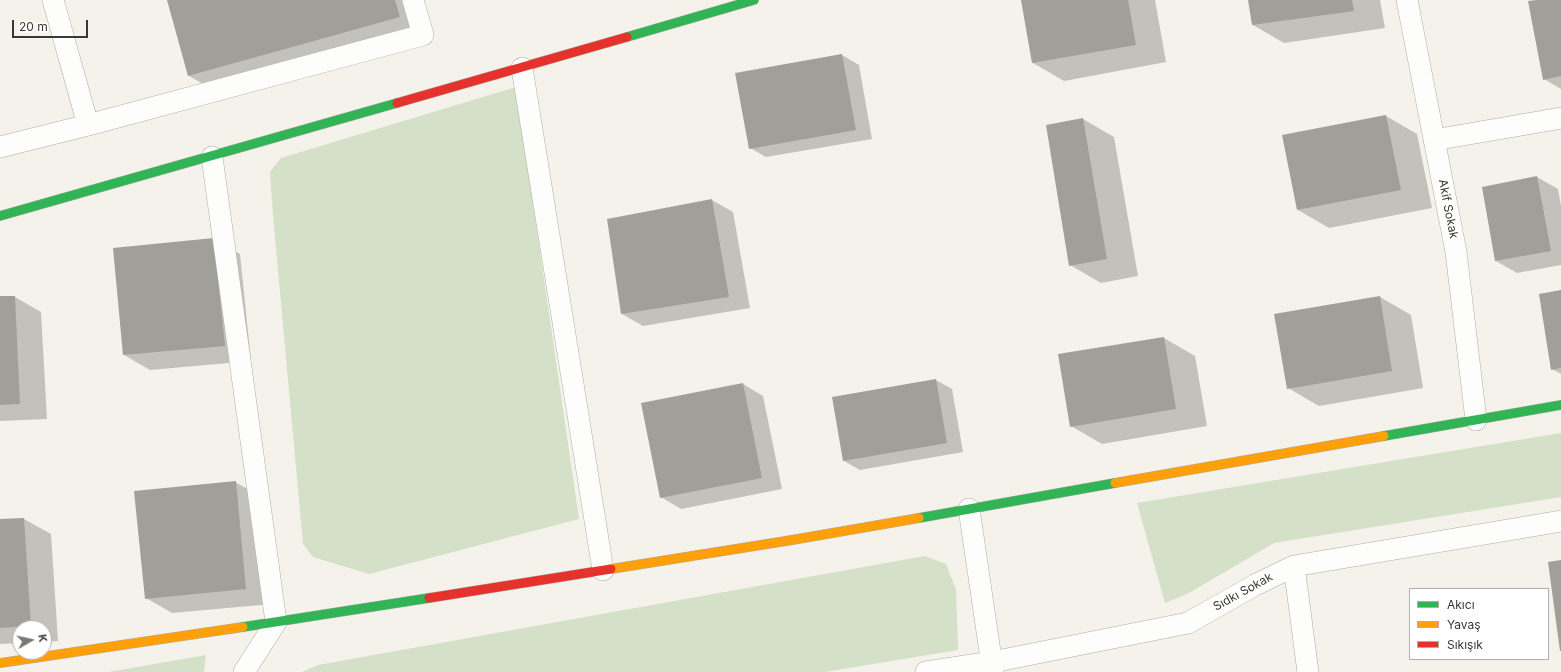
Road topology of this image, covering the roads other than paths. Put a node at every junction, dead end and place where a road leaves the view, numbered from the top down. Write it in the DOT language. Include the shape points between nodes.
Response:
graph roads {
  1 [pos="53,0"];
  2 [pos="414,0"];
  3 [pos="754,0"];
  4 [pos="1407,0"];
  5 [pos="522,68"];
  6 [pos="1561,118"];
  7 [pos="88,125"];
  8 [pos="1434,140"];
  9 [pos="0,147"];
  10 [pos="212,157"];
  11 [pos="0,216"];
  12 [pos="1561,405"];
  13 [pos="1476,420"];
  14 [pos="969,509"];
  15 [pos="1561,521"];
  16 [pos="1294,566"];
  17 [pos="603,570"];
  18 [pos="276,622"];
  19 [pos="0,663"];
  20 [pos="992,667"];
  21 [pos="244,672"];
  22 [pos="926,672"];
  23 [pos="1308,672"];
  1 -- 7 [label="street"];
  2 -- 7 [label="street" via="423,35"];
  3 -- 5 [label="street"];
  4 -- 8 [label="street, Akif Sokak"];
  5 -- 10 [label="street"];
  5 -- 17 [label="street"];
  6 -- 8 [label="street"];
  7 -- 9 [label="street"];
  8 -- 13 [label="street, Akif Sokak" via="1456,252"];
  10 -- 11 [label="street"];
  10 -- 18 [label="street"];
  12 -- 13 [label="street"];
  13 -- 14 [label="street"];
  14 -- 17 [label="street"];
  14 -- 20 [label="street"];
  15 -- 16 [label="street, Sıdkı Sokak"];
  16 -- 20 [label="street, Sıdkı Sokak" via="1255,584 1188,623"];
  16 -- 23 [label="street"];
  17 -- 18 [label="street"];
  18 -- 19 [label="street"];
  18 -- 21 [label="street"];
  20 -- 22 [label="street, Sıdkı Sokak"];
}
